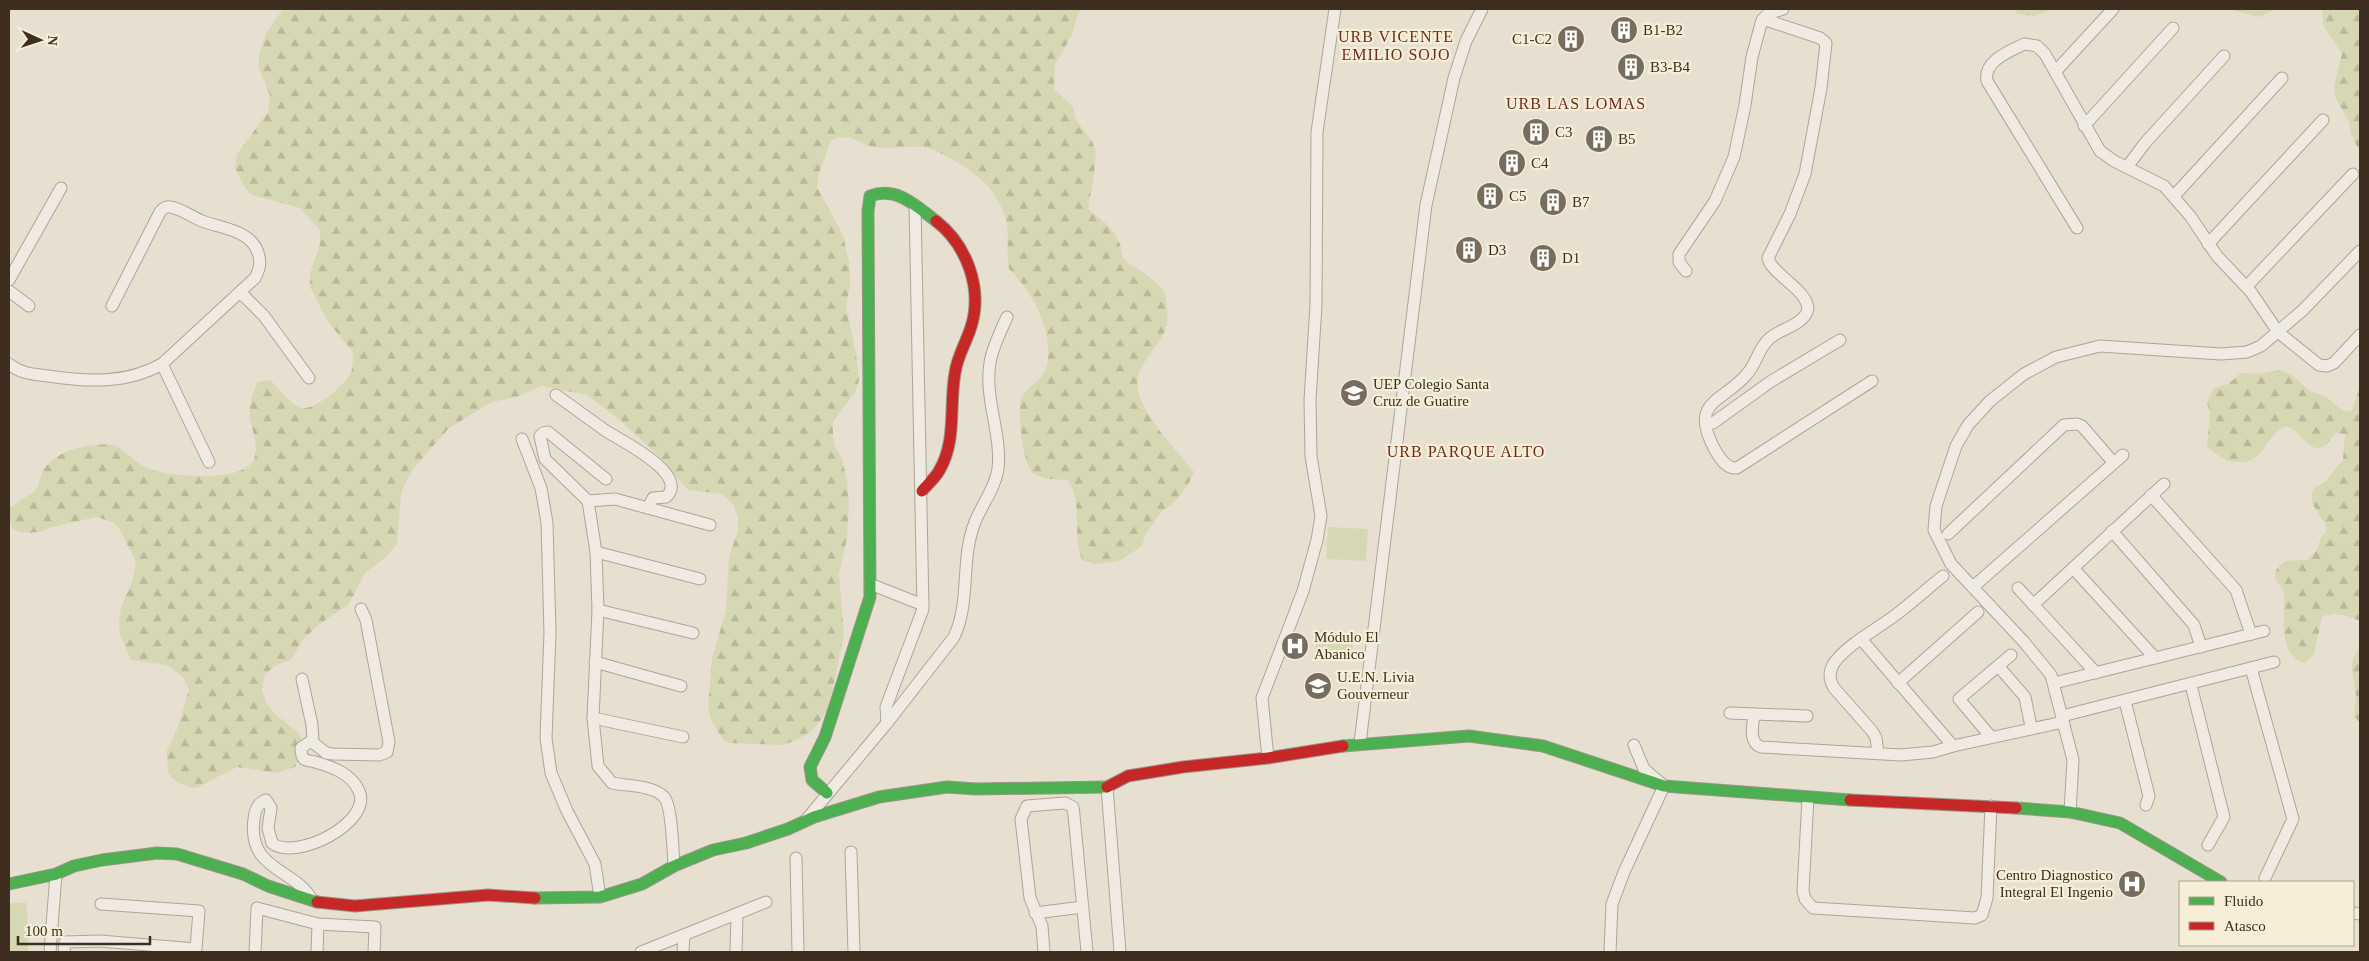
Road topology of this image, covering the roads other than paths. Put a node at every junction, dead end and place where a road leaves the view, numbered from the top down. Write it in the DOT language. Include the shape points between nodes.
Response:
graph roads {
  1 [pos="1335,9"];
  2 [pos="1482,9"];
  3 [pos="1783,9"];
  4 [pos="2113,9"];
  5 [pos="1763,19"];
  6 [pos="2173,28"];
  7 [pos="2224,56"];
  8 [pos="2055,72"];
  9 [pos="2282,78"];
  10 [pos="2323,120"];
  11 [pos="2084,126"];
  12 [pos="2127,167"];
  13 [pos="2353,174"];
  14 [pos="61,188"];
  15 [pos="2174,196"];
  16 [pos="915,205"];
  17 [pos="2077,228"];
  18 [pos="2208,244"];
  19 [pos="2360,251"];
  20 [pos="1686,271"];
  21 [pos="9,280"];
  22 [pos="2247,286"];
  23 [pos="9,291"];
  24 [pos="240,292"];
  25 [pos="29,306"];
  26 [pos="112,306"];
  27 [pos="1007,317"];
  28 [pos="2278,332"];
  29 [pos="2360,335"];
  30 [pos="1840,340"];
  31 [pos="162,364"];
  32 [pos="10,368"];
  33 [pos="309,378"];
  34 [pos="1872,381"];
  35 [pos="556,395"];
  36 [pos="1706,424"];
  37 [pos="522,439"];
  38 [pos="2123,454"];
  39 [pos="209,462"];
  40 [pos="2114,462"];
  41 [pos="606,479"];
  42 [pos="2164,484"];
  43 [pos="922,491"];
  44 [pos="2151,496"];
  45 [pos="588,501"];
  46 [pos="648,508"];
  47 [pos="710,525"];
  48 [pos="2112,531"];
  49 [pos="1948,534"];
  50 [pos="596,552"];
  51 [pos="2073,568"];
  52 [pos="1943,576"];
  53 [pos="700,579"];
  54 [pos="870,584"];
  55 [pos="1973,587"];
  56 [pos="2018,588"];
  57 [pos="923,605"];
  58 [pos="2033,605"];
  59 [pos="361,609"];
  60 [pos="598,610"];
  61 [pos="1978,612"];
  62 [pos="2264,631"];
  63 [pos="693,633"];
  64 [pos="2251,634"];
  65 [pos="1861,639"];
  66 [pos="2201,646"];
  67 [pos="2011,655"];
  68 [pos="2155,658"];
  69 [pos="594,662"];
  70 [pos="2274,662"];
  71 [pos="1999,666"];
  72 [pos="2252,668"];
  73 [pos="2096,673"];
  74 [pos="302,679"];
  75 [pos="1898,682"];
  76 [pos="2054,683"];
  77 [pos="2191,685"];
  78 [pos="681,686"];
  79 [pos="2125,701"];
  80 [pos="1730,713"];
  81 [pos="1754,714"];
  82 [pos="1807,716"];
  83 [pos="593,718"];
  84 [pos="2062,719"];
  85 [pos="887,723"];
  86 [pos="2030,727"];
  87 [pos="683,737"];
  88 [pos="1991,737"];
  89 [pos="312,742"];
  90 [pos="1360,743"];
  91 [pos="1634,745"];
  92 [pos="1953,746"];
  93 [pos="1878,753"];
  94 [pos="1268,758"];
  95 [pos="1664,786"];
  96 [pos="1107,787"];
  97 [pos="827,793"];
  98 [pos="1808,798"];
  99 [pos="2146,805"];
  100 [pos="1991,806"];
  101 [pos="2070,812"];
  102 [pos="805,821"];
  103 [pos="2208,845"];
  104 [pos="851,852"];
  105 [pos="796,858"];
  106 [pos="674,866"];
  107 [pos="56,874"];
  108 [pos="2265,878"];
  109 [pos="2219,881"];
  110 [pos="9,884"];
  111 [pos="600,897"];
  112 [pos="312,900"];
  113 [pos="766,902"];
  114 [pos="101,904"];
  115 [pos="1083,907"];
  116 [pos="1035,913"];
  117 [pos="737,914"];
  118 [pos="318,924"];
  119 [pos="684,935"];
  120 [pos="196,951"];
  121 [pos="50,952"];
  122 [pos="64,952"];
  123 [pos="255,952"];
  124 [pos="317,952"];
  125 [pos="374,952"];
  126 [pos="641,952"];
  127 [pos="683,952"];
  128 [pos="736,952"];
  129 [pos="798,952"];
  130 [pos="854,952"];
  131 [pos="1044,952"];
  132 [pos="1087,952"];
  133 [pos="1120,952"];
  134 [pos="1610,952"];
  1 -- 94 [label="street" via="1317,132 1316,305 1310,409 1311,456 1321,516 1303,591 1262,698"];
  2 -- 90 [label="street" via="1466,41 1454,78 1426,205"];
  3 -- 5 [label="street"];
  4 -- 8 [label="street"];
  5 -- 20 [label="street" via="1752,56 1734,157 1715,201 1679,254 1679,262"];
  5 -- 36 [label="street" via="1820,38 1826,43 1805,174 1768,258 1772,267 1804,297 1808,309 1800,321 1769,338 1745,376 1711,403"];
  6 -- 11 [label="street"];
  7 -- 12 [label="street"];
  8 -- 11 [label="street"];
  8 -- 17 [label="street" via="2041,49 2028,43 1991,64 1986,70 1986,78"];
  9 -- 15 [label="street"];
  10 -- 18 [label="street"];
  11 -- 12 [label="street" via="2105,155"];
  12 -- 15 [label="street" via="2164,186"];
  13 -- 22 [label="street"];
  14 -- 21 [label="street"];
  15 -- 18 [label="street"];
  16 -- 43 [label="street"];
  16 -- 43 [label="street" via="948,231 967,260 976,308 957,361 952,429 947,451 940,469"];
  16 -- 54 [label="street" via="895,192 880,192 870,196 868,211"];
  18 -- 22 [label="street"];
  19 -- 28 [label="street" via="2304,310"];
  22 -- 28 [label="street"];
  23 -- 25 [label="street"];
  24 -- 26 [label="street" via="255,278 259,268 258,251 250,240 242,234 168,207 160,212"];
  24 -- 31 [label="street"];
  24 -- 33 [label="street" via="264,316"];
  27 -- 85 [label="street" via="990,362 989,377 999,450 998,471 975,522 970,542 961,623 954,637"];
  28 -- 29 [label="street" via="2319,364 2327,366 2336,362"];
  28 -- 55 [label="street" via="2261,346 2239,353 2205,354 2112,345 2079,350 2033,368 1990,401 1968,425 1956,446 1934,518 1934,530 1944,554"];
  30 -- 36 [label="street" via="1770,382 1713,423"];
  31 -- 32 [label="street" via="130,377 91,381 23,373"];
  31 -- 39 [label="street"];
  34 -- 36 [label="street" via="1737,468 1729,467 1720,457 1706,435"];
  35 -- 46 [label="street" via="660,467 671,485 671,492 666,497 653,498"];
  37 -- 111 [label="street" via="541,488 547,524 550,633 546,738 551,774 595,864"];
  38 -- 40 [label="street"];
  40 -- 49 [label="street" via="2082,426 2064,425"];
  40 -- 55 [label="street"];
  41 -- 45 [label="street" via="548,432 540,436 545,459"];
  42 -- 44 [label="street"];
  43 -- 57 [label="street"];
  44 -- 48 [label="street"];
  44 -- 64 [label="street" via="2236,590"];
  45 -- 46 [label="street" via="615,499"];
  45 -- 50 [label="street"];
  46 -- 47 [label="street"];
  48 -- 51 [label="street"];
  48 -- 66 [label="street" via="2194,625"];
  50 -- 53 [label="street"];
  50 -- 60 [label="street"];
  51 -- 58 [label="street"];
  51 -- 68 [label="street"];
  52 -- 65 [label="street"];
  54 -- 57 [label="street"];
  54 -- 97 [label="street" via="870,597 825,737 810,767 812,780"];
  55 -- 76 [label="street" via="2045,666"];
  56 -- 58 [label="street"];
  57 -- 85 [label="street" via="886,708"];
  58 -- 73 [label="street"];
  59 -- 89 [label="street" via="366,620 390,747 385,754 379,755 333,754 326,753"];
  60 -- 63 [label="street"];
  60 -- 69 [label="street"];
  61 -- 75 [label="street"];
  62 -- 64 [label="street"];
  64 -- 66 [label="street"];
  65 -- 75 [label="street"];
  65 -- 93 [label="street" via="1834,663 1830,680 1876,738"];
  66 -- 68 [label="street"];
  67 -- 71 [label="street"];
  68 -- 73 [label="street"];
  69 -- 78 [label="street"];
  69 -- 83 [label="street"];
  70 -- 72 [label="street"];
  71 -- 86 [label="street" via="2025,697"];
  71 -- 88 [label="street" via="1959,699"];
  72 -- 77 [label="street"];
  72 -- 108 [label="street" via="2292,819"];
  73 -- 76 [label="street"];
  74 -- 89 [label="street" via="312,725"];
  75 -- 92 [label="street"];
  76 -- 84 [label="street"];
  77 -- 79 [label="street"];
  77 -- 103 [label="street" via="2224,817"];
  79 -- 84 [label="street"];
  79 -- 99 [label="street" via="2149,796"];
  80 -- 81 [label="street"];
  81 -- 82 [label="street"];
  81 -- 93 [label="street" via="1753,740 1759,746"];
  83 -- 87 [label="street"];
  83 -- 106 [label="street" via="598,766 603,774 612,783 656,791 666,800"];
  84 -- 86 [label="street"];
  84 -- 101 [label="street" via="2072,760"];
  85 -- 97 [label="street"];
  86 -- 88 [label="street"];
  88 -- 92 [label="street"];
  89 -- 112 [label="street" via="306,742 301,748 302,757 335,768 351,779 360,794 357,812 338,830 307,846 285,849 272,843 268,828 271,808 266,800 257,806 254,827 259,851 266,861 294,880"];
  90 -- 94 [label="street"];
  90 -- 95 [label="street" via="1469,736 1525,742"];
  91 -- 95 [label="street" via="1644,769"];
  92 -- 93 [label="street" via="1914,755"];
  94 -- 96 [label="street" via="1128,776"];
  95 -- 98 [label="street"];
  95 -- 134 [label="street" via="1612,904"];
  96 -- 102 [label="street" via="947,787 879,797"];
  96 -- 133 [label="street"];
  97 -- 102 [label="street"];
  98 -- 100 [label="street"];
  98 -- 100 [label="street" via="1804,891 1805,899 1813,908 1975,918 1982,915 1987,898"];
  100 -- 101 [label="street"];
  101 -- 109 [label="street" via="2120,823"];
  102 -- 106 [label="street" via="746,844 713,850"];
  104 -- 130 [label="street"];
  105 -- 129 [label="street"];
  106 -- 111 [label="street" via="642,884"];
  107 -- 110 [label="street"];
  107 -- 112 [label="street" via="102,860 158,853 177,854"];
  107 -- 121 [label="street"];
  111 -- 112 [label="street" via="545,899 488,895 355,906"];
  113 -- 117 [label="street"];
  114 -- 120 [label="street" via="199,912"];
  115 -- 116 [label="street"];
  115 -- 116 [label="street" via="1073,808 1065,803 1032,804 1024,809 1021,819 1030,898"];
  115 -- 132 [label="street"];
  116 -- 131 [label="street" via="1042,926"];
  117 -- 119 [label="street"];
  117 -- 128 [label="street"];
  118 -- 123 [label="street" via="257,908"];
  118 -- 124 [label="street"];
  118 -- 125 [label="street" via="375,927"];
  119 -- 126 [label="street"];
  119 -- 127 [label="street"];
  120 -- 122 [label="street" via="100,941 65,942"];
}
